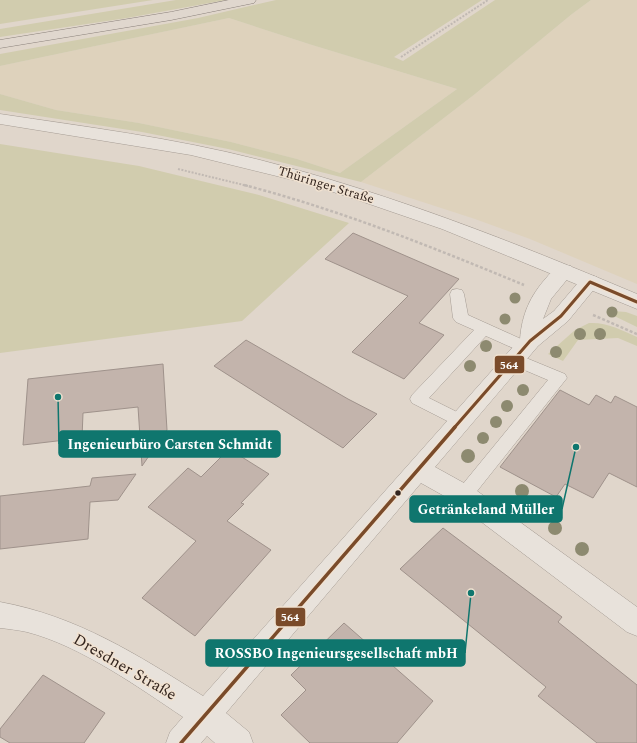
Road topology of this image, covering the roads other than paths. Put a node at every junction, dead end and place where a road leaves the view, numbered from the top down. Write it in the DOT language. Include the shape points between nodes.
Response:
graph roads {
  1 [pos="249,0"];
  2 [pos="0,44"];
  3 [pos="0,119"];
  4 [pos="564,271"];
  5 [pos="590,282"];
  6 [pos="457,294"];
  7 [pos="637,302"];
  8 [pos="484,329"];
  9 [pos="523,349"];
  10 [pos="459,421"];
  11 [pos="418,470"];
  12 [pos="464,496"];
  13 [pos="0,615"];
  14 [pos="637,623"];
  15 [pos="206,715"];
  16 [pos="181,743"];
  17 [pos="238,743"];
  1 -- 2 [label="main road"];
  3 -- 4 [label="street, Thüringer Straße" via="93,132 209,154 300,176 460,229"];
  4 -- 5 [label="street, Thüringer Straße"];
  4 -- 9 [label="street" via="535,306"];
  5 -- 7 [label="street, Thüringer Straße"];
  5 -- 9 [label="street" via="561,316"];
  6 -- 8 [label="lane" via="461,318"];
  8 -- 9 [label="lane"];
  8 -- 10 [label="lane" via="418,399"];
  9 -- 10 [label="street"];
  9 -- 12 [label="lane" via="560,378"];
  10 -- 11 [label="street"];
  11 -- 12 [label="street"];
  11 -- 15 [label="street"];
  12 -- 14 [label="street"];
  13 -- 15 [label="street, Dresdner Straße" via="28,620 84,641 144,675"];
  15 -- 16 [label="street"];
  15 -- 17 [label="street, Dresdner Straße"];
}
